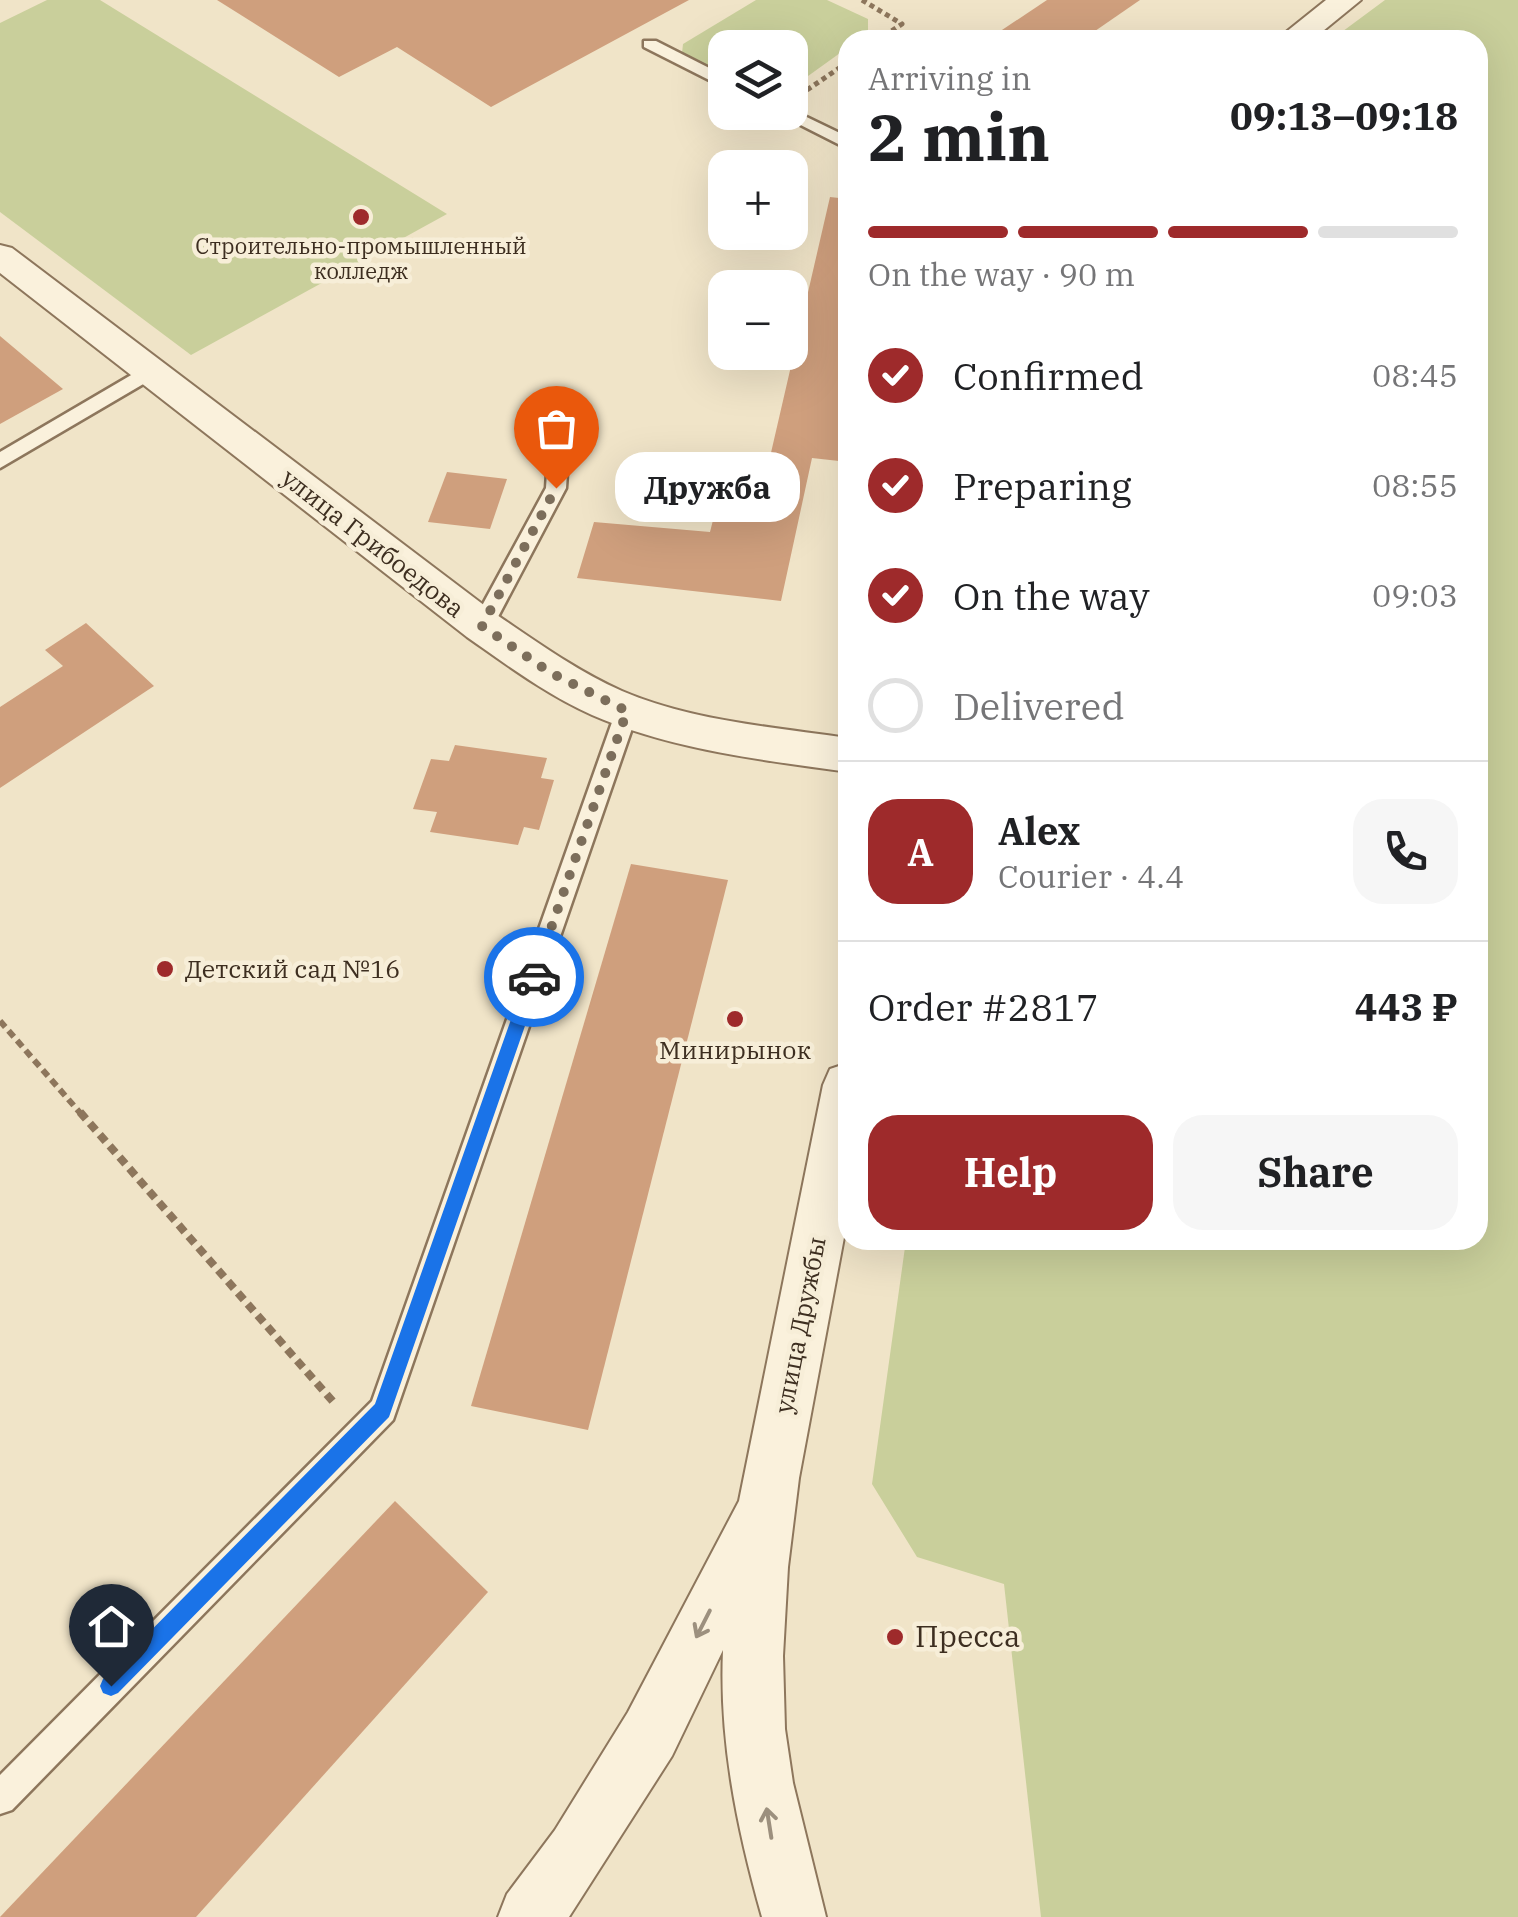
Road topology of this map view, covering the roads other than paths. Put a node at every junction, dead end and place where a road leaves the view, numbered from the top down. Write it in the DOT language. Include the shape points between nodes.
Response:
graph roads {
  1 [pos="1346,0"];
  2 [pos="1306,30"];
  3 [pos="650,44"];
  4 [pos="708,74"];
  5 [pos="808,124"];
  6 [pos="838,139"];
  7 [pos="0,256"];
  8 [pos="150,371"];
  9 [pos="546,417"];
  10 [pos="0,462"];
  11 [pos="482,626"];
  12 [pos="627,711"];
  13 [pos="838,754"];
  14 [pos="838,1135"];
  15 [pos="763,1506"];
  16 [pos="0,1798"];
  17 [pos="530,1917"];
  18 [pos="794,1917"];
  1 -- 2 [label="street"];
  3 -- 4 [label="lane"];
  5 -- 6 [label="lane"];
  7 -- 8 [label="street, улица Грибоедова"];
  8 -- 10 [label="lane"];
  8 -- 11 [label="street, улица Грибоедова"];
  9 -- 11 [label="lane" via="556,488"];
  11 -- 12 [label="street, улица Грибоедова" via="551,673"];
  12 -- 13 [label="street, улица Грибоедова"];
  12 -- 16 [label="lane" via="383,1410"];
  14 -- 15 [label="street, улица Дружбы"];
  15 -- 17 [label="street, one-way" via="650,1734"];
  18 -- 15 [label="street, one-way" via="772,1842 754,1701"];
}
